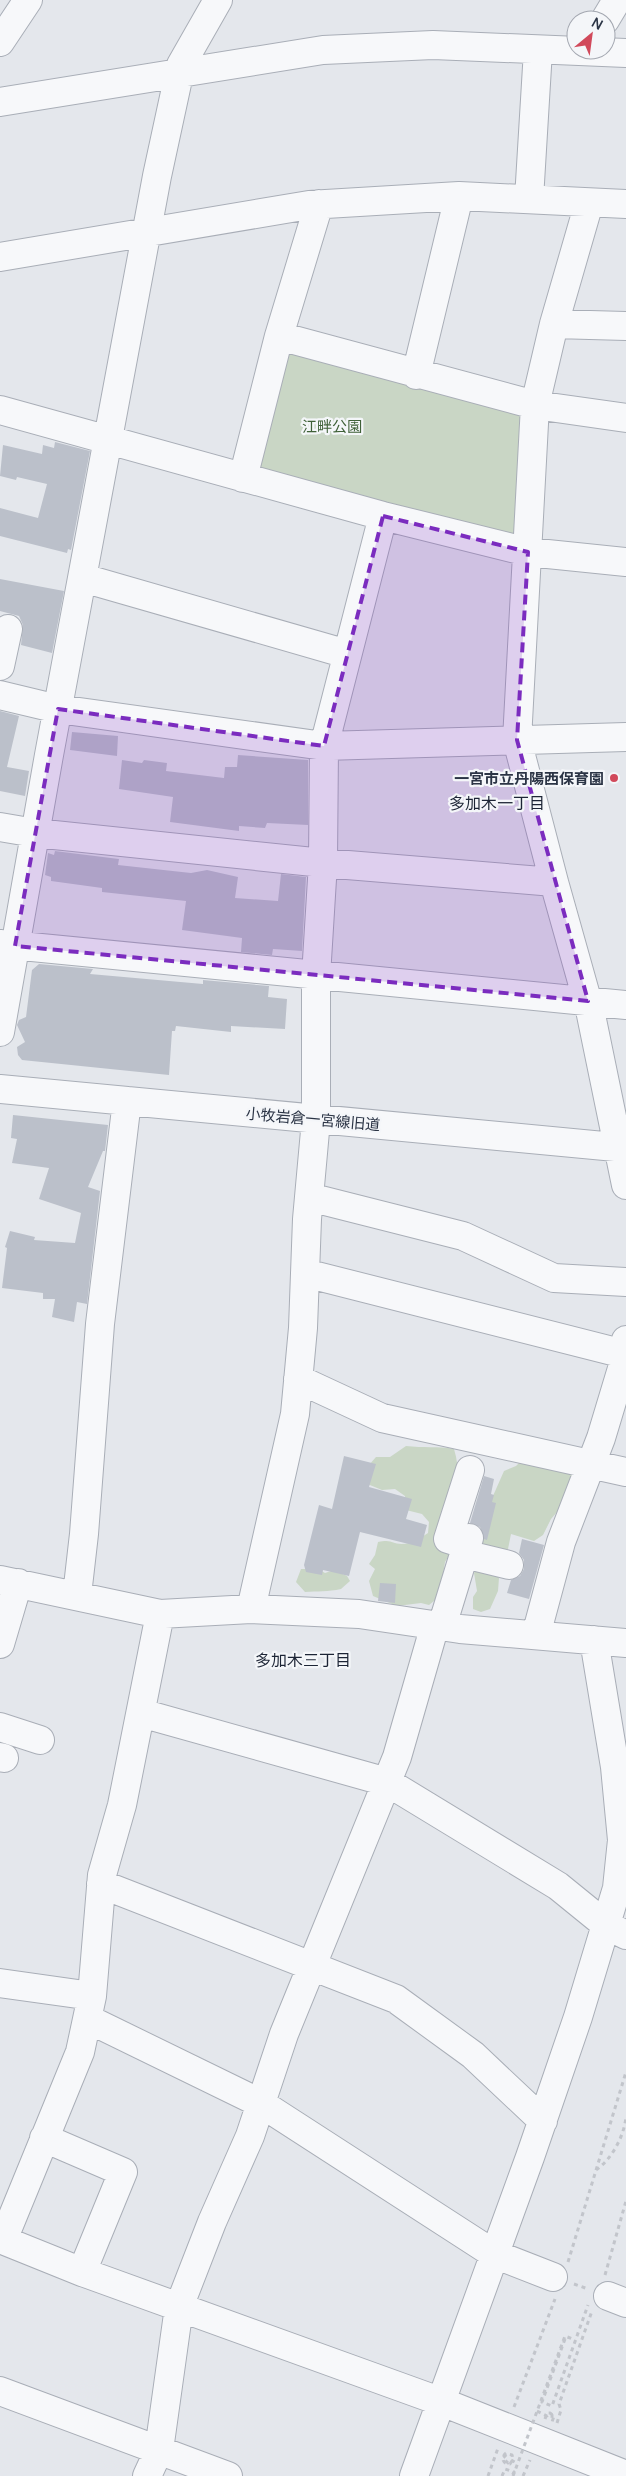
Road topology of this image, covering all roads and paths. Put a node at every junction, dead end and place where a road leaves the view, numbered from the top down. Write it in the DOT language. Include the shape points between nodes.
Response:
graph roads {
  1 [pos="28,0"];
  2 [pos="218,0"];
  3 [pos="0,42"];
  4 [pos="538,50"];
  5 [pos="566,51"];
  6 [pos="179,74"];
  7 [pos="0,102"];
  8 [pos="459,196"];
  9 [pos="530,199"];
  10 [pos="589,203"];
  11 [pos="319,204"];
  12 [pos="626,204"];
  13 [pos="146,233"];
  14 [pos="0,257"];
  15 [pos="554,324"];
  16 [pos="626,326"];
  17 [pos="279,336"];
  18 [pos="416,375"];
  19 [pos="535,406"];
  20 [pos="0,410"];
  21 [pos="626,418"];
  22 [pos="109,440"];
  23 [pos="244,478"];
  24 [pos="383,516"];
  25 [pos="528,552"];
  26 [pos="626,562"];
  27 [pos="83,578"];
  28 [pos="8,629"];
  29 [pos="347,654"];
  30 [pos="0,666"];
  31 [pos="0,695"];
  32 [pos="58,709"];
  33 [pos="626,737"];
  34 [pos="518,740"];
  35 [pos="324,746"];
  36 [pos="0,827"];
  37 [pos="35,833"];
  38 [pos="323,863"];
  39 [pos="554,882"];
  40 [pos="8,945"];
  41 [pos="316,976"];
  42 [pos="588,1001"];
  43 [pos="626,1005"];
  44 [pos="0,1032"];
  45 [pos="0,1089"];
  46 [pos="127,1101"];
  47 [pos="316,1120"];
  48 [pos="622,1147"];
  49 [pos="626,1185"];
  50 [pos="309,1197"];
  51 [pos="305,1273"];
  52 [pos="626,1282"];
  53 [pos="625,1347"];
  54 [pos="298,1379"];
  55 [pos="592,1464"];
  56 [pos="470,1470"];
  57 [pos="626,1472"];
  58 [pos="467,1545"];
  59 [pos="509,1565"];
  60 [pos="9,1581"];
  61 [pos="77,1595"];
  62 [pos="251,1609"];
  63 [pos="160,1614"];
  64 [pos="438,1626"];
  65 [pos="536,1636"];
  66 [pos="594,1640"];
  67 [pos="626,1643"];
  68 [pos="0,1644"];
  69 [pos="141,1713"];
  70 [pos="0,1727"];
  71 [pos="40,1740"];
  72 [pos="387,1782"];
  73 [pos="101,1884"];
  74 [pos="616,1930"];
  75 [pos="312,1965"];
  76 [pos="0,1983"];
  77 [pos="90,2007"];
  78 [pos="626,2072"];
  79 [pos="262,2104"];
  80 [pos="626,2116"];
  81 [pos="543,2121"];
  82 [pos="625,2128"];
  83 [pos="44,2138"];
  84 [pos="596,2170"];
  85 [pos="626,2201"];
  86 [pos="2,2240"];
  87 [pos="494,2254"];
  88 [pos="82,2272"];
  89 [pos="558,2279"];
  90 [pos="605,2299"];
  91 [pos="179,2307"];
  92 [pos="565,2339"];
  93 [pos="575,2340"];
  94 [pos="0,2391"];
  95 [pos="442,2402"];
  96 [pos="537,2411"];
  97 [pos="549,2434"];
  98 [pos="506,2440"];
  99 [pos="159,2450"];
  100 [pos="518,2464"];
  101 [pos="623,2470"];
  102 [pos="147,2476"];
  103 [pos="228,2476"];
  104 [pos="414,2476"];
  105 [pos="488,2476"];
  106 [pos="502,2476"];
  107 [pos="512,2476"];
  1 -- 3 [label="street"];
  2 -- 6 [label="street"];
  4 -- 5 [label="street"];
  4 -- 6 [label="street" via="433,45 323,50"];
  4 -- 9 [label="street"];
  6 -- 7 [label="street"];
  6 -- 13 [label="street"];
  8 -- 9 [label="street"];
  8 -- 11 [label="street"];
  8 -- 18 [label="street"];
  9 -- 10 [label="street"];
  10 -- 12 [label="street"];
  10 -- 15 [label="street"];
  11 -- 13 [label="street"];
  11 -- 17 [label="street"];
  13 -- 14 [label="street"];
  13 -- 22 [label="street"];
  15 -- 16 [label="street"];
  15 -- 19 [label="street"];
  17 -- 18 [label="street"];
  17 -- 23 [label="street"];
  18 -- 19 [label="street"];
  19 -- 21 [label="street"];
  19 -- 25 [label="street"];
  20 -- 22 [label="street"];
  22 -- 23 [label="street"];
  22 -- 27 [label="street"];
  23 -- 24 [label="street"];
  24 -- 25 [label="street"];
  24 -- 29 [label="street"];
  25 -- 26 [label="street"];
  25 -- 34 [label="street"];
  27 -- 29 [label="street"];
  27 -- 32 [label="street"];
  28 -- 30 [label="street"];
  29 -- 35 [label="street"];
  31 -- 32 [label="street"];
  32 -- 35 [label="street"];
  32 -- 37 [label="street"];
  33 -- 34 [label="street"];
  34 -- 35 [label="street"];
  34 -- 39 [label="street"];
  35 -- 38 [label="street"];
  36 -- 37 [label="street"];
  37 -- 38 [label="street"];
  37 -- 40 [label="street"];
  38 -- 39 [label="street"];
  38 -- 41 [label="street"];
  39 -- 42 [label="street"];
  40 -- 41 [label="street"];
  40 -- 44 [label="street"];
  41 -- 42 [label="street"];
  41 -- 47 [label="street"];
  42 -- 43 [label="street"];
  42 -- 48 [label="street"];
  45 -- 46 [label="street, 小牧岩倉一宮線旧道"];
  46 -- 47 [label="street, 小牧岩倉一宮線旧道"];
  46 -- 61 [label="street" via="100,1324"];
  47 -- 48 [label="street, 小牧岩倉一宮線旧道"];
  47 -- 50 [label="street"];
  48 -- 49 [label="street"];
  50 -- 51 [label="street"];
  50 -- 52 [label="street" via="463,1236 554,1278"];
  51 -- 53 [label="street"];
  51 -- 54 [label="street"];
  53 -- 55 [label="street" via="623,1364"];
  54 -- 55 [label="street" via="382,1418"];
  54 -- 62 [label="street" via="295,1414"];
  55 -- 57 [label="street"];
  55 -- 65 [label="street" via="561,1542"];
  56 -- 58 [label="street" via="448,1539"];
  58 -- 59 [label="street"];
  58 -- 64 [label="street"];
  60 -- 61 [label="street"];
  60 -- 68 [label="street"];
  61 -- 63 [label="street"];
  62 -- 63 [label="street"];
  62 -- 64 [label="street" via="359,1614"];
  63 -- 69 [label="street"];
  64 -- 65 [label="street"];
  64 -- 72 [label="street"];
  65 -- 66 [label="street"];
  66 -- 67 [label="street"];
  66 -- 74 [label="street" via="615,1767 622,1840"];
  69 -- 72 [label="street"];
  69 -- 73 [label="street"];
  70 -- 71 [label="street"];
  72 -- 74 [label="street" via="558,1886"];
  72 -- 75 [label="street"];
  73 -- 75 [label="street"];
  73 -- 77 [label="street"];
  74 -- 81 [label="street" via="578,2017"];
  75 -- 79 [label="street" via="284,2034"];
  75 -- 81 [label="street" via="396,1999 473,2055"];
  76 -- 77 [label="street"];
  77 -- 79 [label="street"];
  77 -- 83 [label="street" via="80,2052"];
  78 -- 84 [label="path"];
  79 -- 87 [label="street"];
  79 -- 91 [label="street"];
  80 -- 82 [label="path"];
  81 -- 87 [label="street"];
  82 -- 84 [label="path" via="607,2163"];
  83 -- 86 [label="street"];
  83 -- 88 [label="street" via="123,2172"];
  84 -- 89 [label="path"];
  85 -- 90 [label="path"];
  86 -- 88 [label="street"];
  87 -- 89 [label="street"];
  87 -- 95 [label="street"];
  88 -- 91 [label="street"];
  89 -- 90 [label="path"];
  89 -- 98 [label="path"];
  90 -- 93 [label="path"];
  90 -- 97 [label="path" via="559,2404 562,2410"];
  91 -- 95 [label="street"];
  91 -- 99 [label="street"];
  92 -- 93 [label="path, bridge" via="542,2402 552,2406"];
  93 -- 96 [label="path, bridge" via="565,2336"];
  94 -- 99 [label="street"];
  95 -- 98 [label="street"];
  95 -- 104 [label="street"];
  96 -- 97 [label="path" via="542,2413 547,2416 552,2415 552,2421 548,2422 545,2420 545,2416 547,2413 553,2415 552,2422"];
  96 -- 100 [label="path, bridge"];
  97 -- 98 [label="street"];
  97 -- 101 [label="street"];
  98 -- 100 [label="path" via="503,2458 505,2463 510,2464 511,2462 512,2459 512,2455 507,2454 505,2462 511,2460"];
  98 -- 105 [label="path"];
  99 -- 102 [label="street"];
  99 -- 103 [label="street"];
  100 -- 107 [label="path, bridge"];
  106 -- 107 [label="path" via="505,2469 514,2472"];
}
